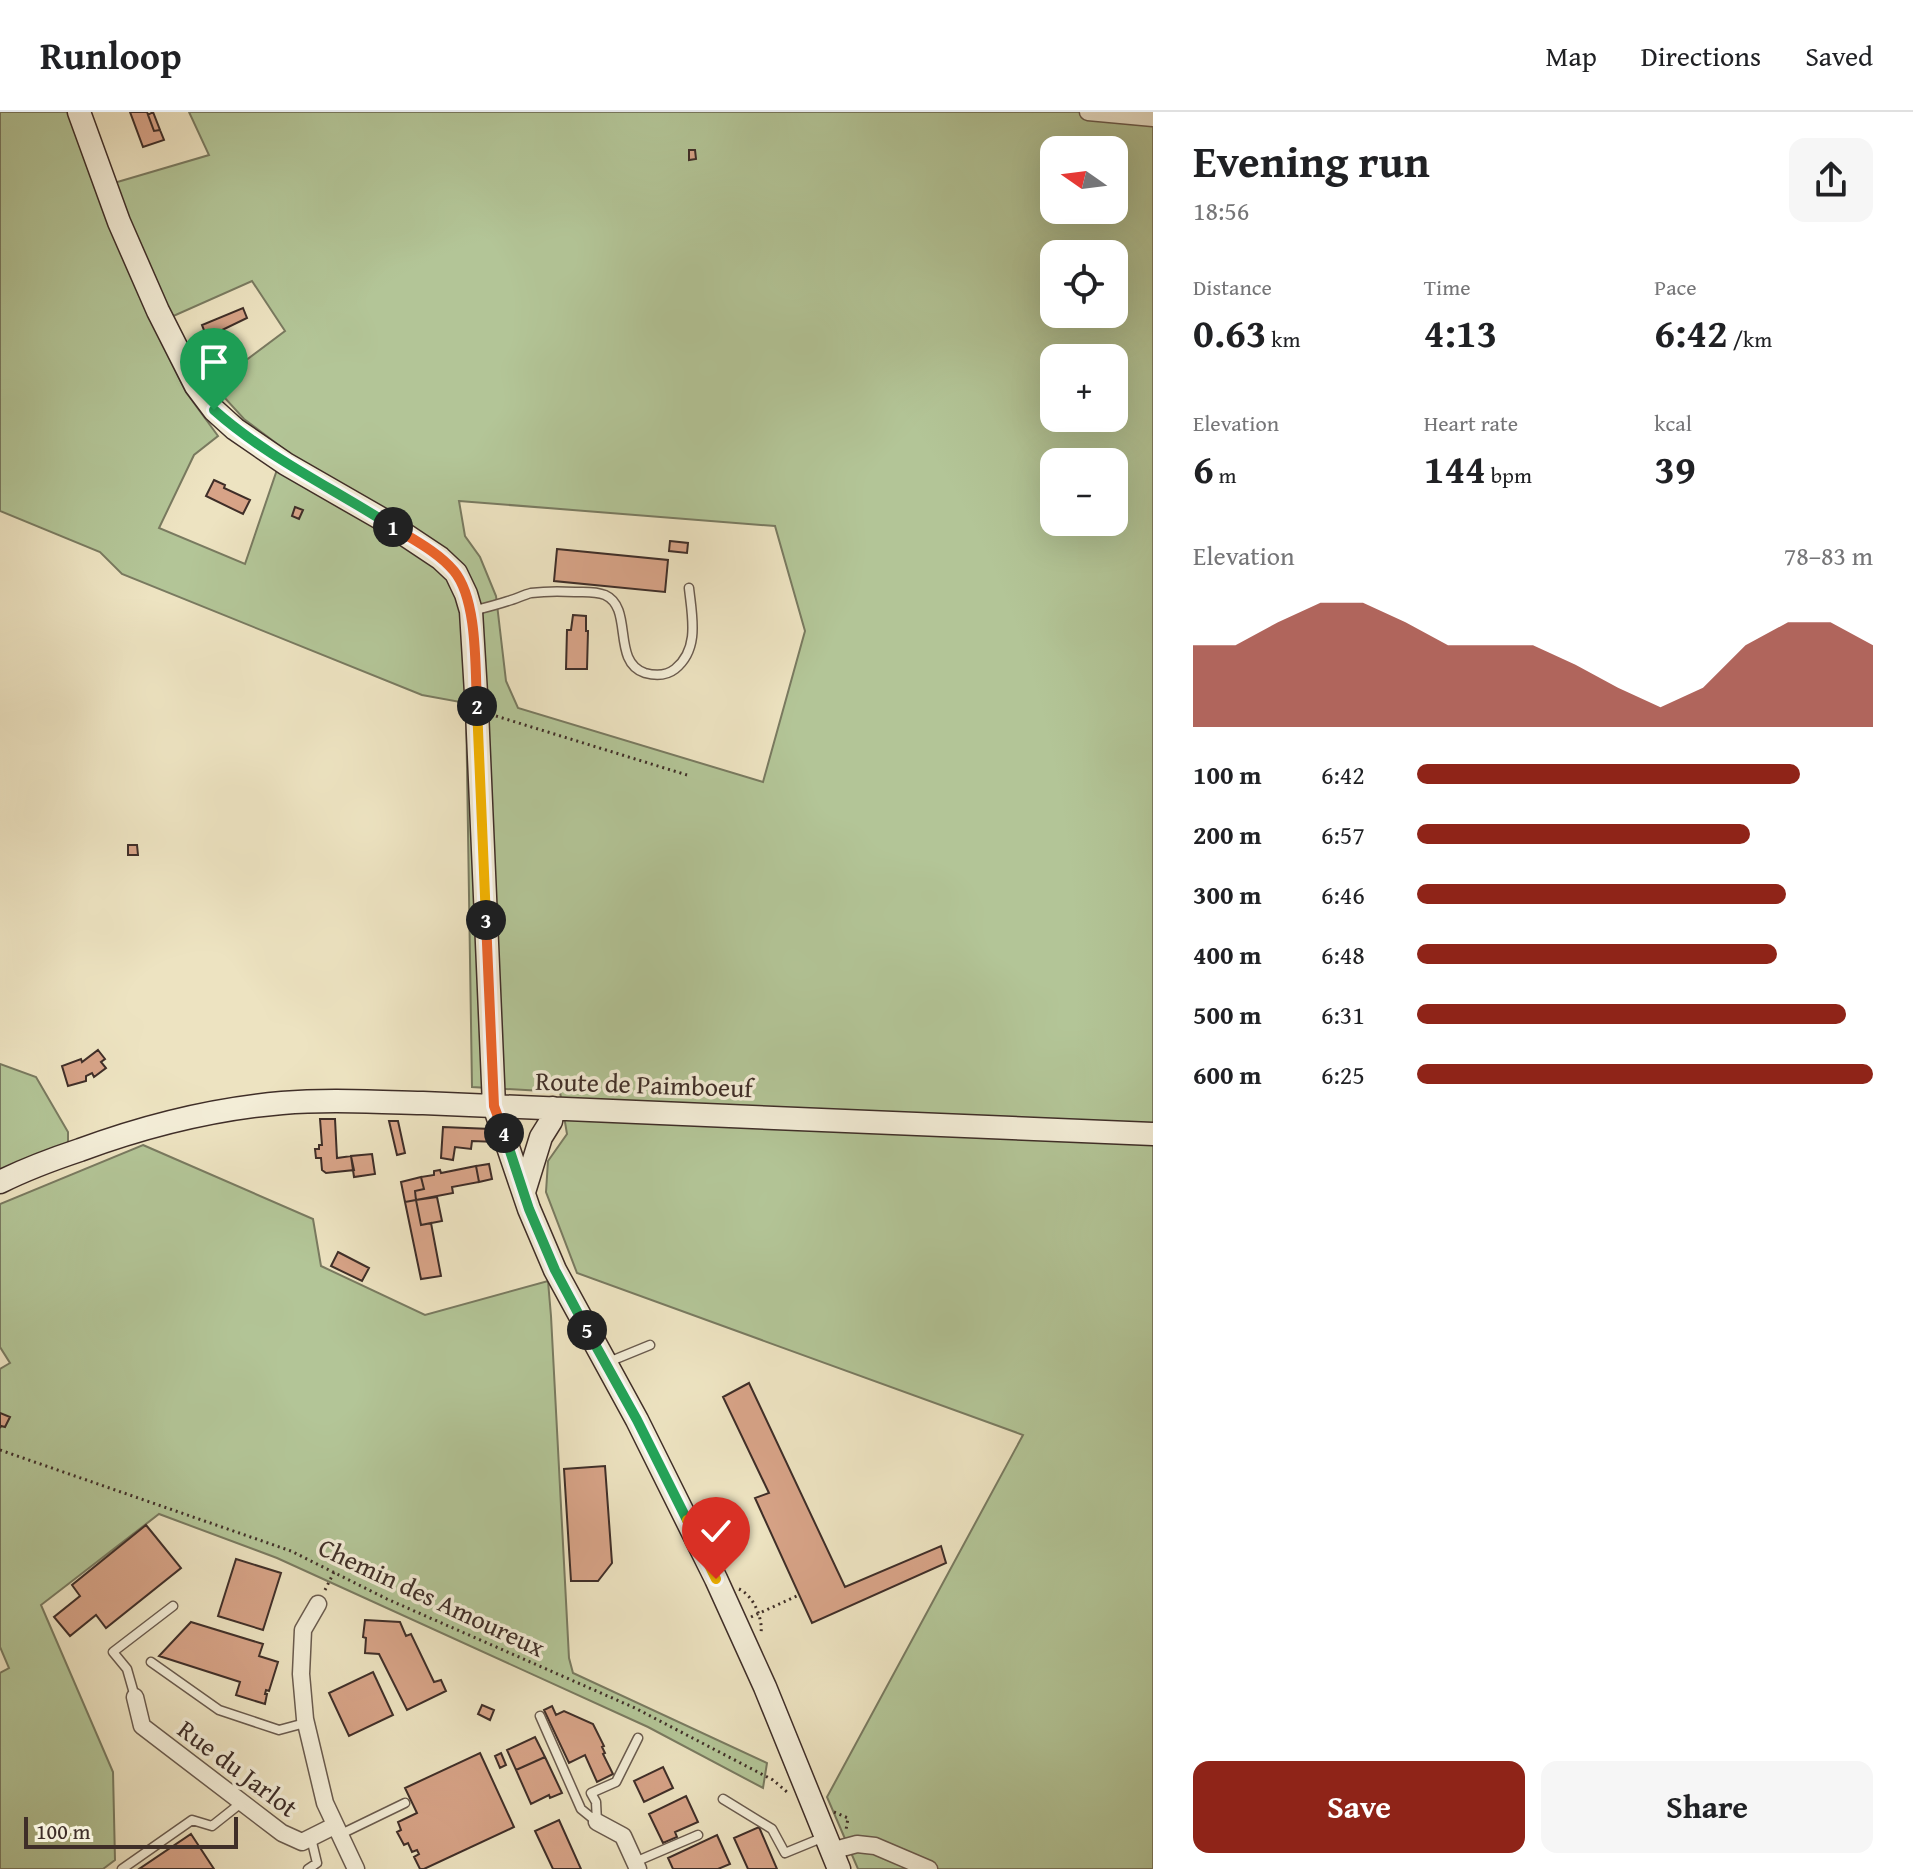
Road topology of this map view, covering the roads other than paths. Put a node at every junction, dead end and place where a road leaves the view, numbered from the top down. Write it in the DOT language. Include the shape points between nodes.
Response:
graph roads {
  1 [pos="79,112"];
  2 [pos="1088,112"];
  3 [pos="1153,118"];
  4 [pos="689,588"];
  5 [pos="471,611"];
  6 [pos="494,1106"];
  7 [pos="553,1108"];
  8 [pos="1153,1134"];
  9 [pos="0,1182"];
  10 [pos="524,1192"];
  11 [pos="650,1345"];
  12 [pos="606,1363"];
  13 [pos="318,1604"];
  14 [pos="173,1606"];
  15 [pos="151,1662"];
  16 [pos="135,1697"];
  17 [pos="540,1716"];
  18 [pos="306,1723"];
  19 [pos="638,1738"];
  20 [pos="723,1799"];
  21 [pos="242,1802"];
  22 [pos="405,1803"];
  23 [pos="597,1822"];
  24 [pos="337,1830"];
  25 [pos="698,1835"];
  26 [pos="311,1838"];
  27 [pos="835,1847"];
  28 [pos="636,1866"];
  29 [pos="122,1869"];
  30 [pos="308,1869"];
  31 [pos="356,1869"];
  32 [pos="929,1869"];
  1 -- 5 [label="street" via="158,311 214,410 286,464 440,558 456,573"];
  2 -- 3 [label="street"];
  4 -- 5 [label="lane" via="692,642 687,657 669,674 643,672 634,665 626,652 617,606 597,592 545,591"];
  5 -- 6 [label="street"];
  6 -- 7 [label="street, Route de Paimboeuf"];
  6 -- 9 [label="street, Route de Paimboeuf" via="332,1101 239,1107 131,1131"];
  6 -- 10 [label="street"];
  7 -- 8 [label="street, Route de Paimboeuf"];
  7 -- 10 [label="street"];
  10 -- 12 [label="street" via="555,1270"];
  11 -- 12 [label="lane"];
  12 -- 27 [label="street" via="716,1579"];
  13 -- 18 [label="street" via="303,1630"];
  14 -- 16 [label="lane" via="113,1652 127,1669"];
  15 -- 18 [label="lane" via="219,1710 279,1730"];
  16 -- 21 [label="street, Rue du Jarlot" via="142,1726"];
  17 -- 23 [label="lane" via="581,1809"];
  18 -- 24 [label="street" via="325,1803"];
  19 -- 23 [label="lane" via="616,1782 591,1793"];
  20 -- 27 [label="lane" via="772,1829 785,1853"];
  21 -- 26 [label="street, Rue du Jarlot" via="282,1833 302,1842"];
  21 -- 29 [label="lane" via="212,1826 192,1820"];
  22 -- 24 [label="lane"];
  23 -- 28 [label="street" via="623,1836"];
  24 -- 26 [label="street, Rue du Jarlot"];
  24 -- 31 [label="street"];
  25 -- 28 [label="lane"];
  26 -- 30 [label="lane" via="317,1863"];
  27 -- 32 [label="street" via="875,1846"];
}
